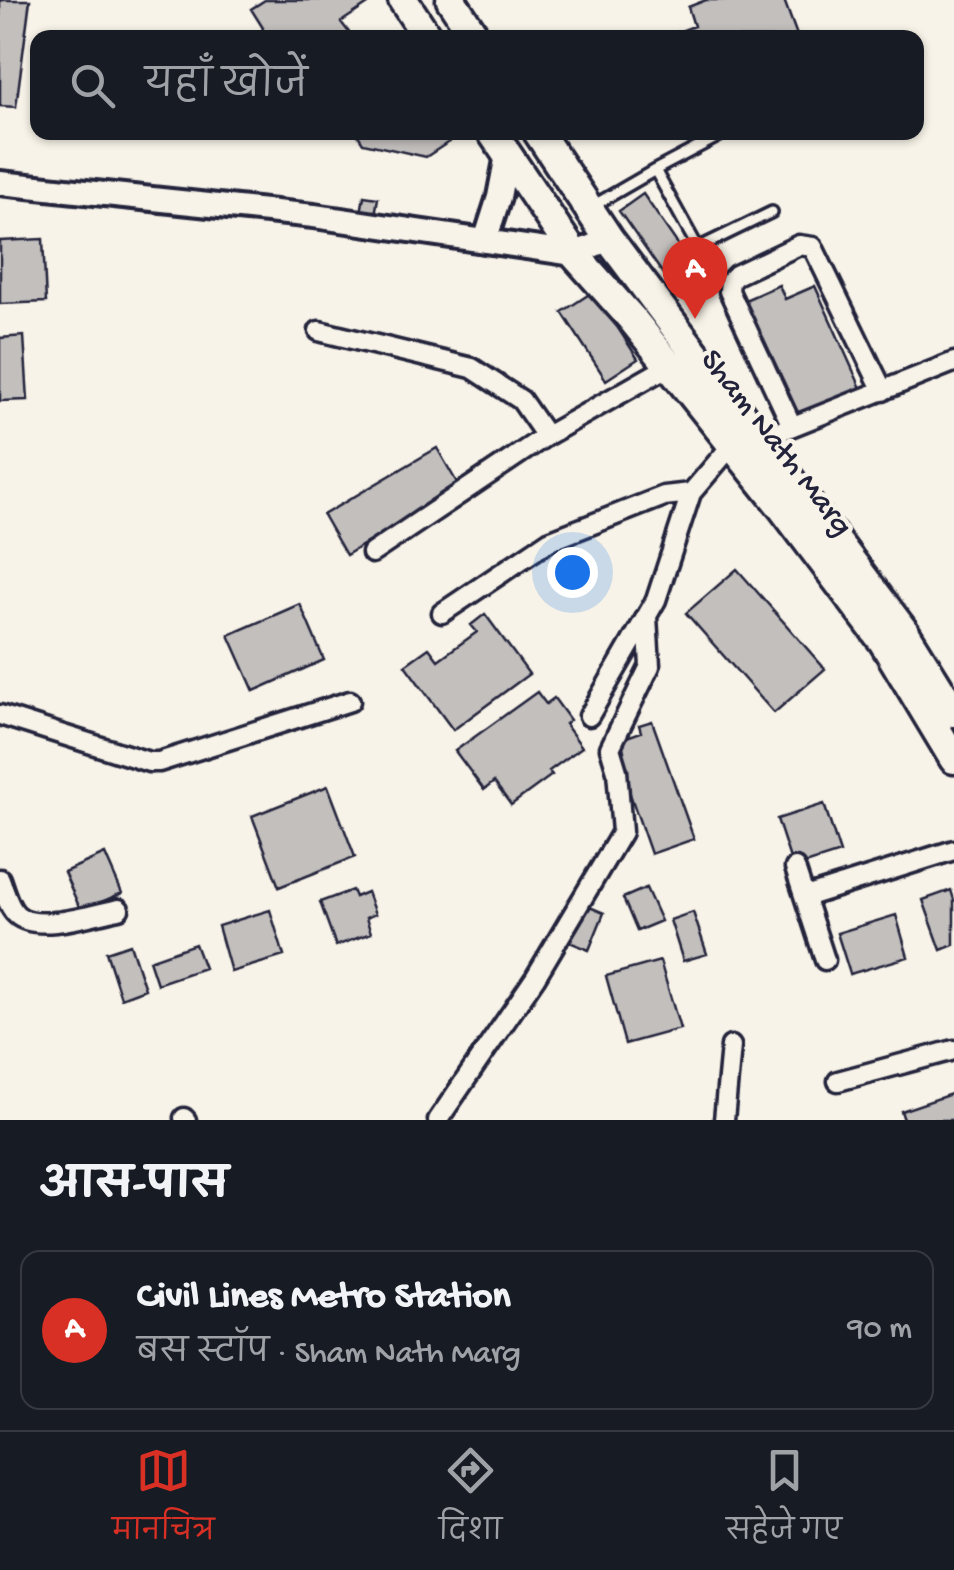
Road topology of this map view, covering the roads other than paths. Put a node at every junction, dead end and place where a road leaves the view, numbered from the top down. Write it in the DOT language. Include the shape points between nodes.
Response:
graph roads {
  1 [pos="402,0"];
  2 [pos="451,0"];
  3 [pos="423,30"];
  4 [pos="471,30"];
  5 [pos="543,140"];
  6 [pos="712,140"];
  7 [pos="499,144"];
  8 [pos="654,170"];
  9 [pos="0,183"];
  10 [pos="588,208"];
  11 [pos="772,212"];
  12 [pos="608,240"];
  13 [pos="485,241"];
  14 [pos="574,254"];
  15 [pos="320,332"];
  16 [pos="954,362"];
  17 [pos="669,366"];
  18 [pos="882,391"];
  19 [pos="792,426"];
  20 [pos="546,436"];
  21 [pos="745,442"];
  22 [pos="691,493"];
  23 [pos="372,553"];
  24 [pos="442,613"];
  25 [pos="647,617"];
  26 [pos="350,702"];
  27 [pos="954,712"];
  28 [pos="0,715"];
  29 [pos="589,716"];
  30 [pos="954,760"];
  31 [pos="954,850"];
  32 [pos="795,868"];
  33 [pos="0,879"];
  34 [pos="804,897"];
  35 [pos="119,909"];
  36 [pos="825,960"];
  37 [pos="731,1046"];
  38 [pos="954,1050"];
  39 [pos="838,1081"];
  40 [pos="438,1120"];
  41 [pos="724,1120"];
  1 -- 3 [label="main road"];
  2 -- 4 [label="main road"];
  5 -- 10 [label="main road, Sham Nath Marg"];
  6 -- 8 [label="lane"];
  7 -- 13 [label="street" via="499,196"];
  7 -- 14 [label="main road, Sham Nath Marg"];
  8 -- 10 [label="lane"];
  8 -- 11 [label="lane" via="698,248"];
  9 -- 13 [label="street"];
  10 -- 12 [label="main road, Sham Nath Marg"];
  12 -- 14 [label="street"];
  12 -- 21 [label="main road, Sham Nath Marg"];
  13 -- 14 [label="street"];
  14 -- 17 [label="main road, Sham Nath Marg"];
  15 -- 20 [label="street" via="472,368 521,400"];
  16 -- 18 [label="street"];
  17 -- 20 [label="street"];
  17 -- 21 [label="main road, Sham Nath Marg"];
  18 -- 19 [label="street"];
  18 -- 19 [label="street" via="813,247 799,245 736,275 728,291"];
  19 -- 21 [label="street"];
  20 -- 23 [label="street"];
  21 -- 22 [label="street"];
  21 -- 27 [label="main road, Sham Nath Marg" via="905,633"];
  21 -- 30 [label="main road, Sham Nath Marg" via="883,641"];
  22 -- 24 [label="street" via="664,496 549,541"];
  22 -- 25 [label="street"];
  25 -- 29 [label="street"];
  25 -- 40 [label="street" via="650,666 610,748 622,832 535,978"];
  26 -- 28 [label="street" via="159,762"];
  31 -- 34 [label="street"];
  32 -- 34 [label="street"];
  33 -- 35 [label="street" via="13,912 26,921 43,924"];
  34 -- 36 [label="street"];
  37 -- 41 [label="street"];
  38 -- 39 [label="street"];
}
